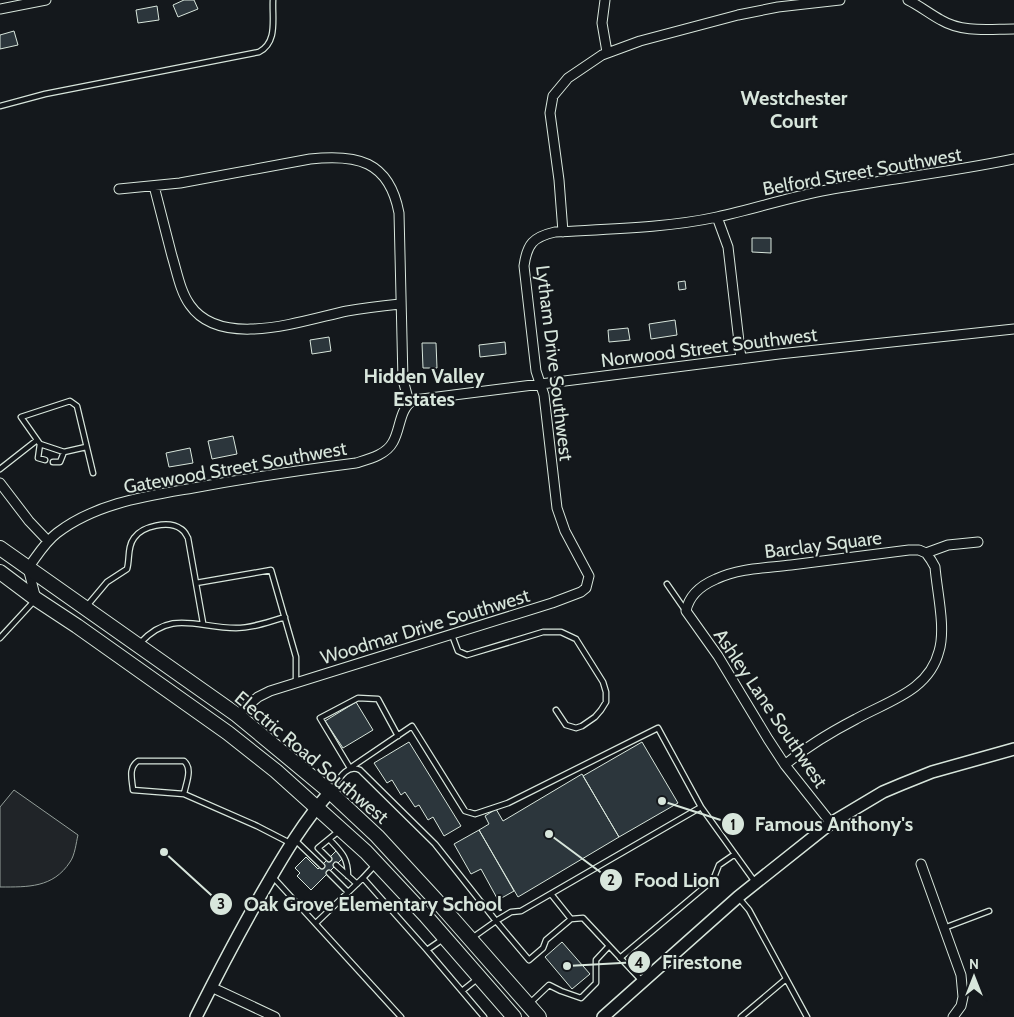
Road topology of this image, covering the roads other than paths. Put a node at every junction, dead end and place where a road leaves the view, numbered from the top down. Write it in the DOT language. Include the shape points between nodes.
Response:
graph roads {
  1 [pos="46,0"];
  2 [pos="273,0"];
  3 [pos="605,0"];
  4 [pos="840,0"];
  5 [pos="908,0"];
  6 [pos="0,9"];
  7 [pos="1014,29"];
  8 [pos="607,52"];
  9 [pos="0,106"];
  10 [pos="1014,159"];
  11 [pos="154,186"];
  12 [pos="119,189"];
  13 [pos="718,217"];
  14 [pos="563,232"];
  15 [pos="400,304"];
  16 [pos="1014,329"];
  17 [pos="741,359"];
  18 [pos="540,384"];
  19 [pos="409,402"];
  20 [pos="39,442"];
  21 [pos="86,447"];
  22 [pos="64,452"];
  23 [pos="45,460"];
  24 [pos="53,462"];
  25 [pos="0,469"];
  26 [pos="93,473"];
  27 [pos="0,482"];
  28 [pos="48,541"];
  29 [pos="978,542"];
  30 [pos="0,548"];
  31 [pos="575,548"];
  32 [pos="926,553"];
  33 [pos="28,568"];
  34 [pos="0,572"];
  35 [pos="196,583"];
  36 [pos="667,584"];
  37 [pos="36,599"];
  38 [pos="85,608"];
  39 [pos="686,611"];
  40 [pos="286,617"];
  41 [pos="203,623"];
  42 [pos="452,635"];
  43 [pos="0,638"];
  44 [pos="138,645"];
  45 [pos="296,683"];
  46 [pos="556,710"];
  47 [pos="237,716"];
  48 [pos="398,736"];
  49 [pos="1014,749"];
  50 [pos="785,765"];
  51 [pos="350,768"];
  52 [pos="330,792"];
  53 [pos="184,794"];
  54 [pos="317,806"];
  55 [pos="701,807"];
  56 [pos="831,823"];
  57 [pos="341,828"];
  58 [pos="329,839"];
  59 [pos="292,841"];
  60 [pos="318,848"];
  61 [pos="735,854"];
  62 [pos="311,855"];
  63 [pos="329,859"];
  64 [pos="376,863"];
  65 [pos="921,864"];
  66 [pos="336,865"];
  67 [pos="322,866"];
  68 [pos="329,873"];
  69 [pos="272,876"];
  70 [pos="348,876"];
  71 [pos="363,878"];
  72 [pos="756,883"];
  73 [pos="356,884"];
  74 [pos="348,892"];
  75 [pos="551,894"];
  76 [pos="738,897"];
  77 [pos="989,911"];
  78 [pos="571,919"];
  79 [pos="496,921"];
  80 [pos="316,923"];
  81 [pos="944,928"];
  82 [pos="444,938"];
  83 [pos="471,939"];
  84 [pos="609,946"];
  85 [pos="427,950"];
  86 [pos="620,958"];
  87 [pos="479,977"];
  88 [pos="786,979"];
  89 [pos="642,981"];
  90 [pos="211,987"];
  91 [pos="462,991"];
  92 [pos="528,1005"];
  93 [pos="196,1017"];
  94 [pos="275,1017"];
  95 [pos="401,1017"];
  96 [pos="484,1017"];
  97 [pos="514,1017"];
  98 [pos="539,1017"];
  99 [pos="603,1017"];
  100 [pos="741,1017"];
  101 [pos="807,1017"];
  102 [pos="953,1017"];
  1 -- 6 [label="street"];
  2 -- 9 [label="lane" via="272,37 270,44 259,52 45,94"];
  3 -- 8 [label="street" via="602,24"];
  4 -- 8 [label="street" via="738,15 640,40"];
  5 -- 7 [label="street" via="953,26"];
  8 -- 14 [label="street" via="568,78 550,104"];
  10 -- 13 [label="street, Belford Street Southwest" via="827,190"];
  11 -- 12 [label="street"];
  11 -- 15 [label="street" via="180,287 196,314 206,321 236,329 266,328"];
  11 -- 15 [label="street" via="316,158 344,157 368,164 386,179 399,212"];
  13 -- 14 [label="street, Lytham Drive Southwest" via="686,223"];
  13 -- 17 [label="street" via="728,247"];
  14 -- 18 [label="street, Lytham Drive Southwest" via="539,237 532,242 525,256 528,305"];
  15 -- 19 [label="street" via="403,380"];
  16 -- 17 [label="street, Norwood Street Southwest"];
  17 -- 18 [label="street, Norwood Street Southwest"];
  18 -- 19 [label="street, Norwood Street Southwest"];
  18 -- 31 [label="street, Lytham Drive Southwest" via="557,508"];
  19 -- 28 [label="street, Gatewood Street Southwest" via="394,441 383,452 370,458 356,463 244,478 141,497 78,520"];
  20 -- 21 [label="lane" via="21,417 70,401 77,406"];
  20 -- 22 [label="lane"];
  20 -- 23 [label="lane" via="38,458"];
  20 -- 25 [label="lane"];
  21 -- 22 [label="lane"];
  21 -- 26 [label="lane"];
  22 -- 24 [label="lane" via="60,462"];
  27 -- 28 [label="street"];
  28 -- 33 [label="street, Gatewood Street Southwest"];
  29 -- 32 [label="street, Barclay Square" via="948,545"];
  30 -- 33 [label="main road, Electric Road Southwest"];
  31 -- 42 [label="street, Woodmar Drive Southwest" via="589,576 586,588 581,592"];
  32 -- 39 [label="street, Barclay Square" via="909,550 736,572 701,588 691,596"];
  32 -- 50 [label="street" via="935,567 941,638 940,650 929,673 910,692 812,744"];
  33 -- 37 [label="street"];
  33 -- 38 [label="main road, Electric Road Southwest"];
  34 -- 37 [label="main road, Electric Road Southwest"];
  35 -- 38 [label="lane" via="185,532 166,525 148,528 131,543 127,569 107,582"];
  35 -- 40 [label="lane" via="271,570"];
  35 -- 41 [label="lane"];
  36 -- 39 [label="lane"];
  37 -- 43 [label="lane"];
  37 -- 54 [label="main road, Electric Road Southwest" via="228,733"];
  38 -- 44 [label="main road, Electric Road Southwest"];
  39 -- 50 [label="street, Ashley Lane Southwest" via="718,656"];
  40 -- 41 [label="lane" via="237,628"];
  40 -- 45 [label="lane" via="296,657"];
  41 -- 44 [label="lane" via="165,625"];
  42 -- 45 [label="street, Woodmar Drive Southwest"];
  42 -- 46 [label="lane" via="458,651 467,655 543,632 572,636 603,682 606,702 595,718 576,728 566,726"];
  44 -- 47 [label="main road, Electric Road Southwest"];
  45 -- 47 [label="street, Woodmar Drive Southwest" via="258,697"];
  47 -- 52 [label="main road, Electric Road Southwest"];
  48 -- 51 [label="lane"];
  48 -- 51 [label="lane" via="378,699 358,698 320,718"];
  48 -- 55 [label="lane" via="412,726 465,811 475,814 508,803 658,728"];
  49 -- 56 [label="street" via="932,772 902,784"];
  50 -- 56 [label="street, Ashley Lane Southwest"];
  51 -- 52 [label="lane"];
  51 -- 79 [label="lane" via="360,770 417,826"];
  52 -- 54 [label="street"];
  52 -- 83 [label="main road, Electric Road Southwest" via="377,836"];
  53 -- 53 [label="lane" via="189,770 184,761 138,761 133,764 133,790"];
  53 -- 59 [label="lane"];
  54 -- 57 [label="main road, Electric Road Southwest"];
  54 -- 59 [label="street"];
  55 -- 61 [label="lane"];
  55 -- 75 [label="lane"];
  56 -- 72 [label="street"];
  57 -- 58 [label="lane"];
  57 -- 64 [label="main road, Electric Road Southwest"];
  58 -- 60 [label="lane"];
  58 -- 70 [label="lane" via="344,855"];
  59 -- 62 [label="lane"];
  59 -- 69 [label="street"];
  60 -- 62 [label="lane"];
  60 -- 63 [label="lane"];
  61 -- 72 [label="lane"];
  61 -- 86 [label="lane" via="719,866 714,880"];
  62 -- 67 [label="lane"];
  64 -- 71 [label="lane"];
  64 -- 82 [label="main road, Electric Road Southwest"];
  65 -- 81 [label="street"];
  66 -- 70 [label="lane"];
  68 -- 74 [label="lane"];
  69 -- 80 [label="lane"];
  69 -- 90 [label="street" via="232,943"];
  70 -- 73 [label="lane"];
  71 -- 73 [label="lane"];
  71 -- 85 [label="lane"];
  72 -- 76 [label="street"];
  73 -- 74 [label="lane"];
  74 -- 80 [label="lane"];
  75 -- 78 [label="lane"];
  75 -- 79 [label="lane"];
  76 -- 88 [label="lane" via="749,910"];
  76 -- 89 [label="street"];
  77 -- 81 [label="lane"];
  78 -- 79 [label="lane" via="529,960"];
  78 -- 84 [label="lane" via="583,918"];
  79 -- 83 [label="lane"];
  80 -- 95 [label="lane"];
  81 -- 102 [label="street" via="963,988 961,1006"];
  82 -- 85 [label="lane"];
  82 -- 87 [label="main road, Electric Road Southwest"];
  83 -- 92 [label="main road, Electric Road Southwest"];
  84 -- 86 [label="lane"];
  84 -- 92 [label="lane" via="596,960 596,983 581,998 549,984"];
  85 -- 91 [label="lane"];
  86 -- 89 [label="lane"];
  87 -- 91 [label="lane"];
  87 -- 97 [label="main road, Electric Road Southwest"];
  88 -- 100 [label="lane"];
  88 -- 101 [label="lane"];
  89 -- 99 [label="street"];
  90 -- 93 [label="street"];
  90 -- 94 [label="street"];
  91 -- 96 [label="lane"];
  92 -- 98 [label="main road, Electric Road Southwest"];
}
